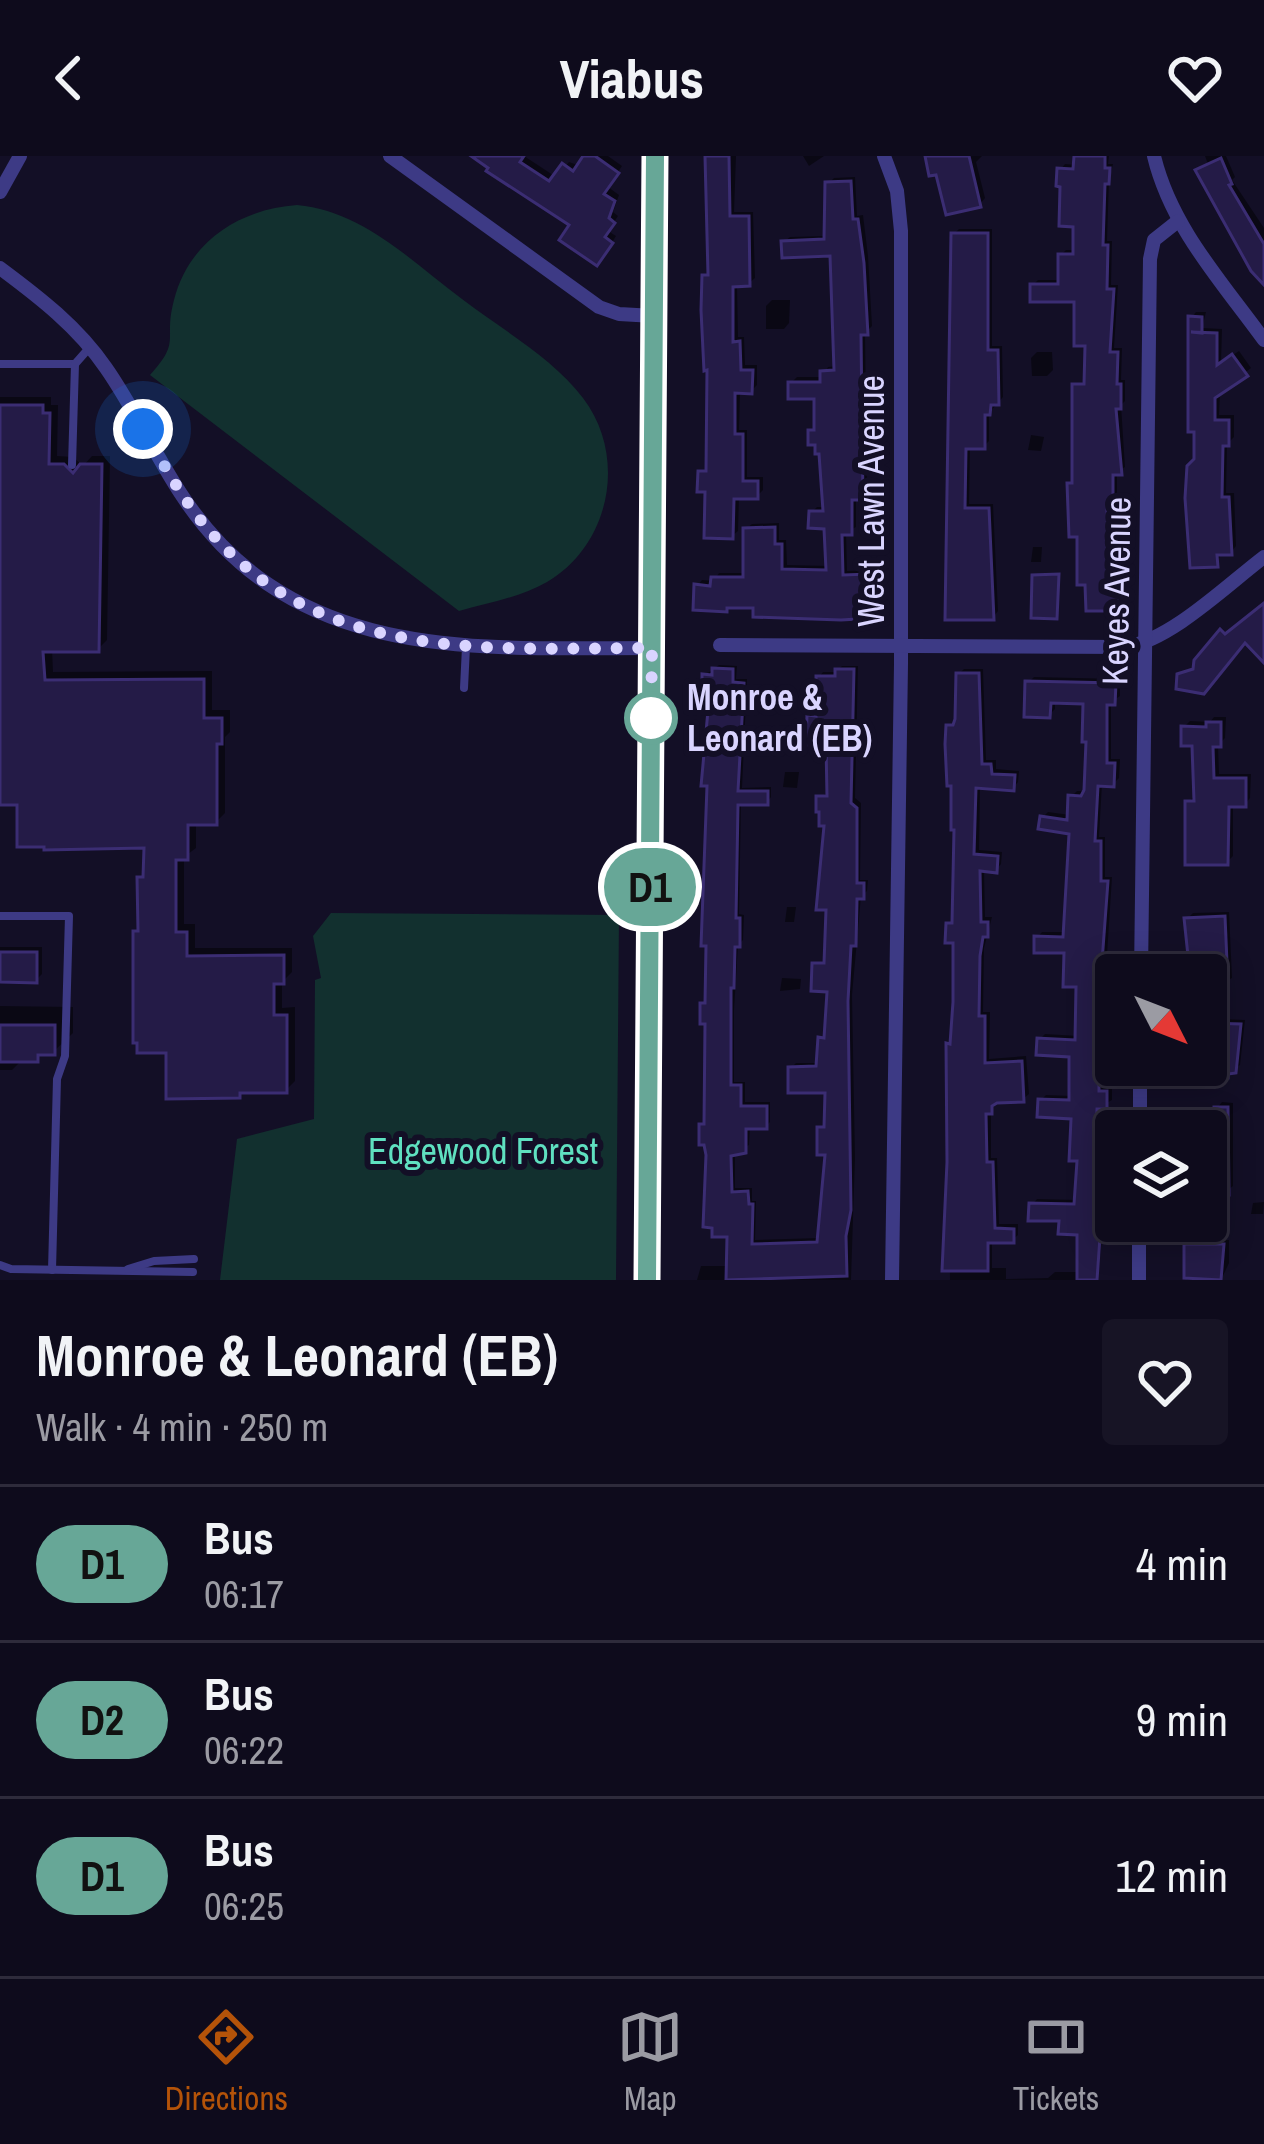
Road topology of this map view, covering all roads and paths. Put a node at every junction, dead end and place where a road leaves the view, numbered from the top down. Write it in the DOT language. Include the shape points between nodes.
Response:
graph roads {
  1 [pos="20,156"];
  2 [pos="389,156"];
  3 [pos="655,156"];
  4 [pos="884,156"];
  5 [pos="1154,156"];
  6 [pos="0,192"];
  7 [pos="1178,221"];
  8 [pos="0,268"];
  9 [pos="654,316"];
  10 [pos="1264,340"];
  11 [pos="90,347"];
  12 [pos="0,364"];
  13 [pos="75,364"];
  14 [pos="73,465"];
  15 [pos="1264,557"];
  16 [pos="1144,644"];
  17 [pos="720,645"];
  18 [pos="466,647"];
  19 [pos="652,648"];
  20 [pos="901,648"];
  21 [pos="464,688"];
  22 [pos="0,916"];
  23 [pos="1141,954"];
  24 [pos="1139,1242"];
  25 [pos="194,1259"];
  26 [pos="0,1265"];
  27 [pos="52,1270"];
  28 [pos="193,1272"];
  29 [pos="127,1275"];
  30 [pos="647,1280"];
  31 [pos="892,1280"];
  32 [pos="1139,1280"];
  1 -- 6 [label="street"];
  2 -- 9 [label="street" via="599,308"];
  3 -- 9 [label="main road"];
  4 -- 20 [label="street, West Lawn Avenue" via="901,231"];
  5 -- 7 [label="street"];
  7 -- 10 [label="street"];
  7 -- 16 [label="street, Keyes Avenue" via="1151,249"];
  8 -- 11 [label="street"];
  9 -- 19 [label="main road"];
  11 -- 13 [label="lane"];
  11 -- 18 [label="street" via="182,495 256,575 362,630"];
  12 -- 13 [label="lane"];
  13 -- 14 [label="lane"];
  15 -- 16 [label="street"];
  16 -- 20 [label="street"];
  16 -- 23 [label="street, Keyes Avenue"];
  17 -- 20 [label="street"];
  18 -- 19 [label="street"];
  18 -- 21 [label="lane"];
  19 -- 30 [label="main road"];
  20 -- 31 [label="street, West Lawn Avenue"];
  22 -- 27 [label="lane" via="69,916"];
  24 -- 32 [label="street"];
  25 -- 29 [label="lane" via="154,1261"];
  26 -- 27 [label="lane"];
  27 -- 29 [label="lane"];
  28 -- 29 [label="lane"];
}
